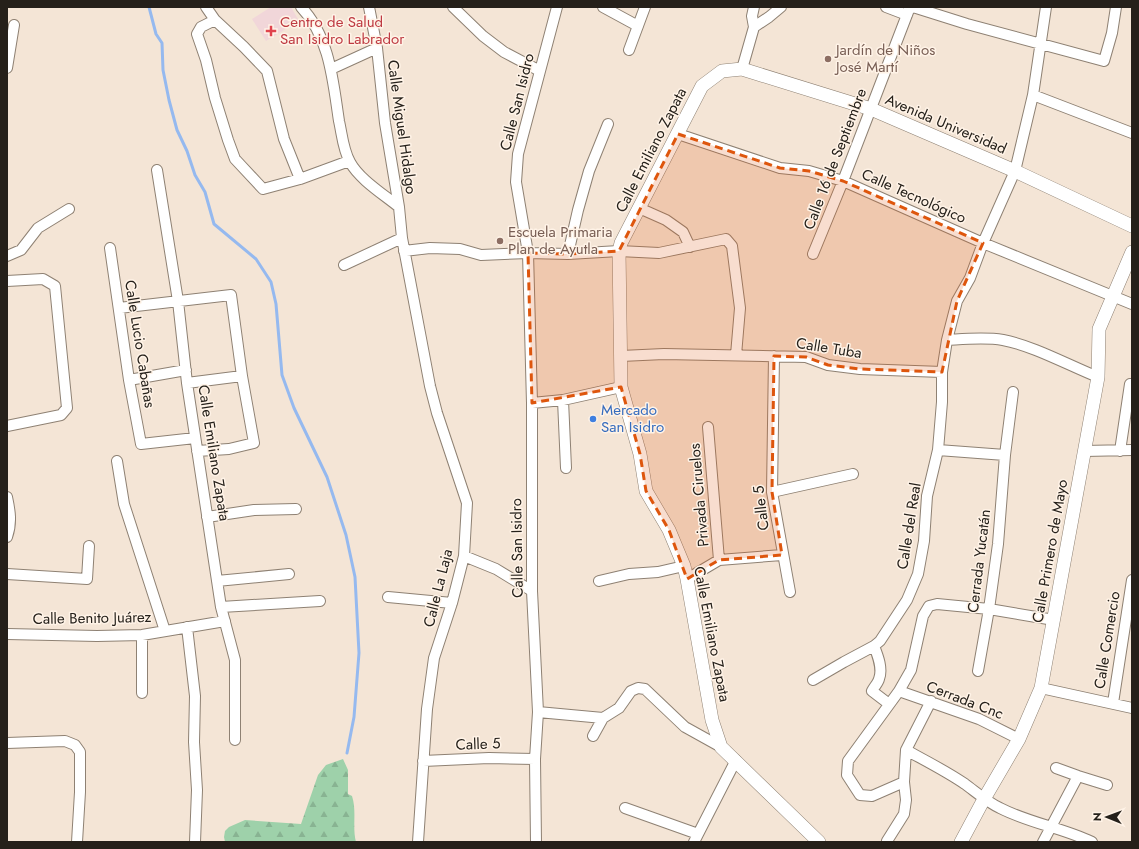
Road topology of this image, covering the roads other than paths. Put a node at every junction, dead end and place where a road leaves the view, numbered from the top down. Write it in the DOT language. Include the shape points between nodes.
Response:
graph roads {
  1 [pos="206,7"];
  2 [pos="301,7"];
  3 [pos="369,7"];
  4 [pos="453,7"];
  5 [pos="557,7"];
  6 [pos="603,7"];
  7 [pos="645,7"];
  8 [pos="754,7"];
  9 [pos="781,7"];
  10 [pos="886,7"];
  11 [pos="1046,7"];
  12 [pos="1116,7"];
  13 [pos="910,10"];
  14 [pos="215,20"];
  15 [pos="14,25"];
  16 [pos="638,26"];
  17 [pos="754,27"];
  18 [pos="1040,44"];
  19 [pos="377,48"];
  20 [pos="629,50"];
  21 [pos="7,68"];
  22 [pos="330,69"];
  23 [pos="742,69"];
  24 [pos="540,71"];
  25 [pos="1033,96"];
  26 [pos="871,109"];
  27 [pos="608,124"];
  28 [pos="1132,133"];
  29 [pos="678,134"];
  30 [pos="349,161"];
  31 [pos="157,170"];
  32 [pos="1015,171"];
  33 [pos="300,179"];
  34 [pos="843,181"];
  35 [pos="398,207"];
  36 [pos="639,208"];
  37 [pos="69,209"];
  38 [pos="1132,226"];
  39 [pos="402,238"];
  40 [pos="983,243"];
  41 [pos="690,247"];
  42 [pos="110,248"];
  43 [pos="404,251"];
  44 [pos="619,251"];
  45 [pos="1132,252"];
  46 [pos="528,253"];
  47 [pos="568,254"];
  48 [pos="813,254"];
  49 [pos="7,256"];
  50 [pos="344,265"];
  51 [pos="7,282"];
  52 [pos="1112,296"];
  53 [pos="178,301"];
  54 [pos="1132,304"];
  55 [pos="119,308"];
  56 [pos="947,340"];
  57 [pos="736,355"];
  58 [pos="621,356"];
  59 [pos="774,356"];
  60 [pos="186,370"];
  61 [pos="942,372"];
  62 [pos="242,376"];
  63 [pos="1098,377"];
  64 [pos="129,380"];
  65 [pos="187,383"];
  66 [pos="1130,384"];
  67 [pos="621,387"];
  68 [pos="1013,392"];
  69 [pos="562,400"];
  70 [pos="532,403"];
  71 [pos="7,426"];
  72 [pos="708,427"];
  73 [pos="195,438"];
  74 [pos="197,450"];
  75 [pos="938,450"];
  76 [pos="1132,450"];
  77 [pos="1084,451"];
  78 [pos="1120,451"];
  79 [pos="1005,455"];
  80 [pos="117,461"];
  81 [pos="566,468"];
  82 [pos="853,474"];
  83 [pos="772,492"];
  84 [pos="7,497"];
  85 [pos="296,509"];
  86 [pos="208,517"];
  87 [pos="7,537"];
  88 [pos="89,546"];
  89 [pos="464,556"];
  90 [pos="782,556"];
  91 [pos="719,560"];
  92 [pos="684,566"];
  93 [pos="7,574"];
  94 [pos="289,574"];
  95 [pos="687,579"];
  96 [pos="1132,580"];
  97 [pos="217,581"];
  98 [pos="599,581"];
  99 [pos="532,591"];
  100 [pos="790,592"];
  101 [pos="388,597"];
  102 [pos="320,601"];
  103 [pos="452,603"];
  104 [pos="221,607"];
  105 [pos="990,609"];
  106 [pos="1054,620"];
  107 [pos="225,621"];
  108 [pos="187,627"];
  109 [pos="165,631"];
  110 [pos="7,634"];
  111 [pos="142,634"];
  112 [pos="874,646"];
  113 [pos="978,671"];
  114 [pos="813,680"];
  115 [pos="1041,688"];
  116 [pos="899,691"];
  117 [pos="142,693"];
  118 [pos="931,702"];
  119 [pos="889,704"];
  120 [pos="1112,704"];
  121 [pos="1132,708"];
  122 [pos="538,712"];
  123 [pos="603,718"];
  124 [pos="593,736"];
  125 [pos="1019,739"];
  126 [pos="235,740"];
  127 [pos="7,743"];
  128 [pos="721,747"];
  129 [pos="906,750"];
  130 [pos="535,759"];
  131 [pos="736,760"];
  132 [pos="423,762"];
  133 [pos="1056,768"];
  134 [pos="1078,776"];
  135 [pos="904,782"];
  136 [pos="1107,785"];
  137 [pos="984,799"];
  138 [pos="625,808"];
  139 [pos="1050,827"];
  140 [pos="696,838"];
  141 [pos="77,840"];
  142 [pos="195,842"];
  143 [pos="418,842"];
  144 [pos="536,842"];
  145 [pos="819,842"];
  146 [pos="887,842"];
  147 [pos="961,842"];
  148 [pos="1043,842"];
  149 [pos="1092,842"];
  1 -- 14 [label="street"];
  2 -- 22 [label="street" via="323,40"];
  3 -- 19 [label="street, Calle Miguel Hidalgo"];
  4 -- 24 [label="street" via="499,48"];
  5 -- 24 [label="street, Calle San Isidro"];
  6 -- 16 [label="street"];
  7 -- 16 [label="street"];
  8 -- 17 [label="street"];
  9 -- 17 [label="street"];
  10 -- 13 [label="street"];
  11 -- 18 [label="street, Calle del Real"];
  12 -- 18 [label="street" via="1104,61"];
  13 -- 18 [label="street"];
  13 -- 26 [label="street, Calle 16 de Septiembre"];
  14 -- 33 [label="street" via="266,70 284,139"];
  14 -- 33 [label="street" via="201,27 197,34 234,159 263,189"];
  15 -- 21 [label="street"];
  16 -- 20 [label="street"];
  17 -- 23 [label="street"];
  18 -- 25 [label="street, Calle del Real"];
  19 -- 22 [label="street"];
  19 -- 35 [label="street, Calle Miguel Hidalgo"];
  22 -- 30 [label="street" via="343,143"];
  23 -- 26 [label="street, Avenida Universidad"];
  23 -- 29 [label="street, Calle Emiliano Zapata" via="722,71 702,86"];
  24 -- 46 [label="street, Calle San Isidro" via="518,154 516,182"];
  25 -- 28 [label="street"];
  25 -- 32 [label="street, Calle del Real"];
  26 -- 32 [label="street, Avenida Universidad"];
  26 -- 34 [label="street, Calle 16 de Septiembre"];
  27 -- 47 [label="street" via="589,170"];
  29 -- 34 [label="street, Calle Tecnológico" via="780,168 809,171"];
  29 -- 36 [label="street, Calle Emiliano Zapata"];
  30 -- 33 [label="street"];
  30 -- 35 [label="street" via="358,174"];
  31 -- 53 [label="street, Calle Emiliano Zapata"];
  32 -- 38 [label="street, Avenida Universidad"];
  32 -- 40 [label="street, Calle del Real"];
  34 -- 40 [label="street, Calle Tecnológico"];
  34 -- 48 [label="street, Calle 16 de Septiembre"];
  35 -- 39 [label="street, Calle Miguel Hidalgo"];
  36 -- 41 [label="street" via="666,220 683,232"];
  36 -- 44 [label="street, Calle Emiliano Zapata"];
  37 -- 49 [label="street" via="38,228 21,250"];
  39 -- 43 [label="street, Calle Miguel Hidalgo"];
  39 -- 50 [label="street"];
  40 -- 52 [label="street, Calle Tecnológico"];
  40 -- 56 [label="street, Calle del Real" via="970,278 957,301"];
  41 -- 44 [label="street" via="659,253"];
  41 -- 57 [label="street" via="726,239 732,246 740,308"];
  42 -- 55 [label="street, Calle Lucio Cabañas"];
  43 -- 46 [label="street" via="430,248 460,249 481,255"];
  43 -- 89 [label="street, Calle La Laja" via="437,413 467,503"];
  44 -- 47 [label="street"];
  44 -- 58 [label="street, Calle Emiliano Zapata"];
  45 -- 52 [label="street, Calle Primero de Mayo"];
  46 -- 47 [label="street"];
  46 -- 70 [label="street, Calle San Isidro"];
  51 -- 71 [label="street" via="43,279 55,286 67,408 61,415"];
  52 -- 54 [label="street, Calle Tecnológico"];
  52 -- 63 [label="street, Calle Primero de Mayo" via="1099,329"];
  53 -- 55 [label="street"];
  53 -- 60 [label="street, Calle Emiliano Zapata"];
  53 -- 62 [label="street" via="231,296"];
  55 -- 64 [label="street, Calle Lucio Cabañas"];
  56 -- 61 [label="street, Calle del Real"];
  56 -- 63 [label="street" via="975,338 1021,344"];
  57 -- 58 [label="street, Calle Tuba"];
  57 -- 59 [label="street, Calle Tuba"];
  58 -- 67 [label="street, Calle Emiliano Zapata"];
  59 -- 61 [label="street, Calle Tuba" via="806,357 828,365 860,369"];
  59 -- 83 [label="street, Calle 5"];
  60 -- 64 [label="street"];
  60 -- 65 [label="street, Calle Emiliano Zapata"];
  61 -- 75 [label="street, Calle del Real"];
  62 -- 65 [label="street"];
  62 -- 74 [label="street" via="254,443 229,449"];
  63 -- 77 [label="street, Calle Primero de Mayo"];
  64 -- 73 [label="street, Calle Lucio Cabañas" via="141,444"];
  65 -- 73 [label="street, Calle Emiliano Zapata"];
  66 -- 78 [label="street"];
  67 -- 69 [label="street"];
  67 -- 92 [label="street, Calle Emiliano Zapata" via="640,454 646,491 670,530"];
  68 -- 79 [label="street, Cerrada Yucatán"];
  69 -- 70 [label="street"];
  69 -- 81 [label="street"];
  70 -- 99 [label="street, Calle San Isidro"];
  72 -- 91 [label="street, Privada Ciruelos"];
  73 -- 74 [label="street, Calle Emiliano Zapata"];
  74 -- 86 [label="street, Calle Emiliano Zapata"];
  75 -- 79 [label="street"];
  75 -- 112 [label="street, Calle del Real" via="927,496 924,541 918,574 906,600 880,641"];
  76 -- 78 [label="street"];
  77 -- 78 [label="street"];
  77 -- 106 [label="street, Calle Primero de Mayo"];
  79 -- 105 [label="street, Cerrada Yucatán"];
  80 -- 109 [label="street" via="124,504"];
  82 -- 83 [label="street"];
  83 -- 90 [label="street, Calle 5"];
  84 -- 87 [label="street" via="10,529"];
  85 -- 86 [label="street" via="254,510"];
  86 -- 97 [label="street, Calle Emiliano Zapata"];
  88 -- 93 [label="street" via="87,579"];
  89 -- 99 [label="street" via="496,569"];
  89 -- 103 [label="street, Calle La Laja"];
  90 -- 91 [label="street"];
  90 -- 100 [label="street, Calle 5"];
  91 -- 95 [label="street"];
  92 -- 95 [label="street, Calle Emiliano Zapata"];
  92 -- 98 [label="street"];
  94 -- 97 [label="street"];
  95 -- 128 [label="street, Calle Emiliano Zapata" via="712,720"];
  96 -- 120 [label="street, Calle Comercio"];
  97 -- 104 [label="street, Calle Emiliano Zapata"];
  99 -- 122 [label="street, Calle San Isidro"];
  101 -- 103 [label="street"];
  102 -- 104 [label="street"];
  103 -- 132 [label="street, Calle La Laja" via="434,658"];
  104 -- 107 [label="street, Calle Emiliano Zapata"];
  105 -- 106 [label="street"];
  105 -- 113 [label="street, Cerrada Yucatán"];
  105 -- 116 [label="street" via="937,604 929,606 923,616 911,670"];
  106 -- 115 [label="street, Calle Primero de Mayo"];
  107 -- 108 [label="street, Calle Benito Juárez"];
  107 -- 126 [label="street, Calle Emiliano Zapata" via="235,660"];
  108 -- 109 [label="street, Calle Benito Juárez"];
  108 -- 142 [label="street" via="195,696"];
  109 -- 111 [label="street, Calle Benito Juárez"];
  110 -- 111 [label="street, Calle Benito Juárez"];
  111 -- 117 [label="street"];
  112 -- 114 [label="street, Calle del Real"];
  112 -- 119 [label="street" via="880,668 879,680 872,691"];
  115 -- 120 [label="street"];
  115 -- 125 [label="street, Calle Primero de Mayo"];
  116 -- 118 [label="street, Cerrada Cnc"];
  116 -- 119 [label="street"];
  118 -- 125 [label="street, Cerrada Cnc" via="979,719"];
  118 -- 129 [label="street"];
  119 -- 135 [label="street" via="848,761 847,775 860,795 872,796"];
  120 -- 121 [label="street"];
  122 -- 123 [label="street"];
  122 -- 130 [label="street, Calle San Isidro"];
  123 -- 124 [label="street"];
  123 -- 128 [label="street" via="619,708 631,691 645,689 685,727"];
  125 -- 137 [label="street, Calle Primero de Mayo"];
  127 -- 141 [label="street" via="65,741 75,745 80,752"];
  128 -- 131 [label="street"];
  129 -- 135 [label="street"];
  129 -- 137 [label="street" via="964,784"];
  130 -- 132 [label="street, Calle 5" via="489,758"];
  130 -- 144 [label="street, Calle San Isidro"];
  131 -- 140 [label="street"];
  131 -- 145 [label="street"];
  132 -- 143 [label="street, Calle La Laja"];
  133 -- 134 [label="street"];
  134 -- 136 [label="street"];
  134 -- 139 [label="street"];
  135 -- 146 [label="street" via="904,814"];
  137 -- 139 [label="street" via="1000,808"];
  137 -- 147 [label="street, Calle Primero de Mayo"];
  138 -- 140 [label="street"];
  139 -- 148 [label="street"];
  139 -- 149 [label="street"];
}
